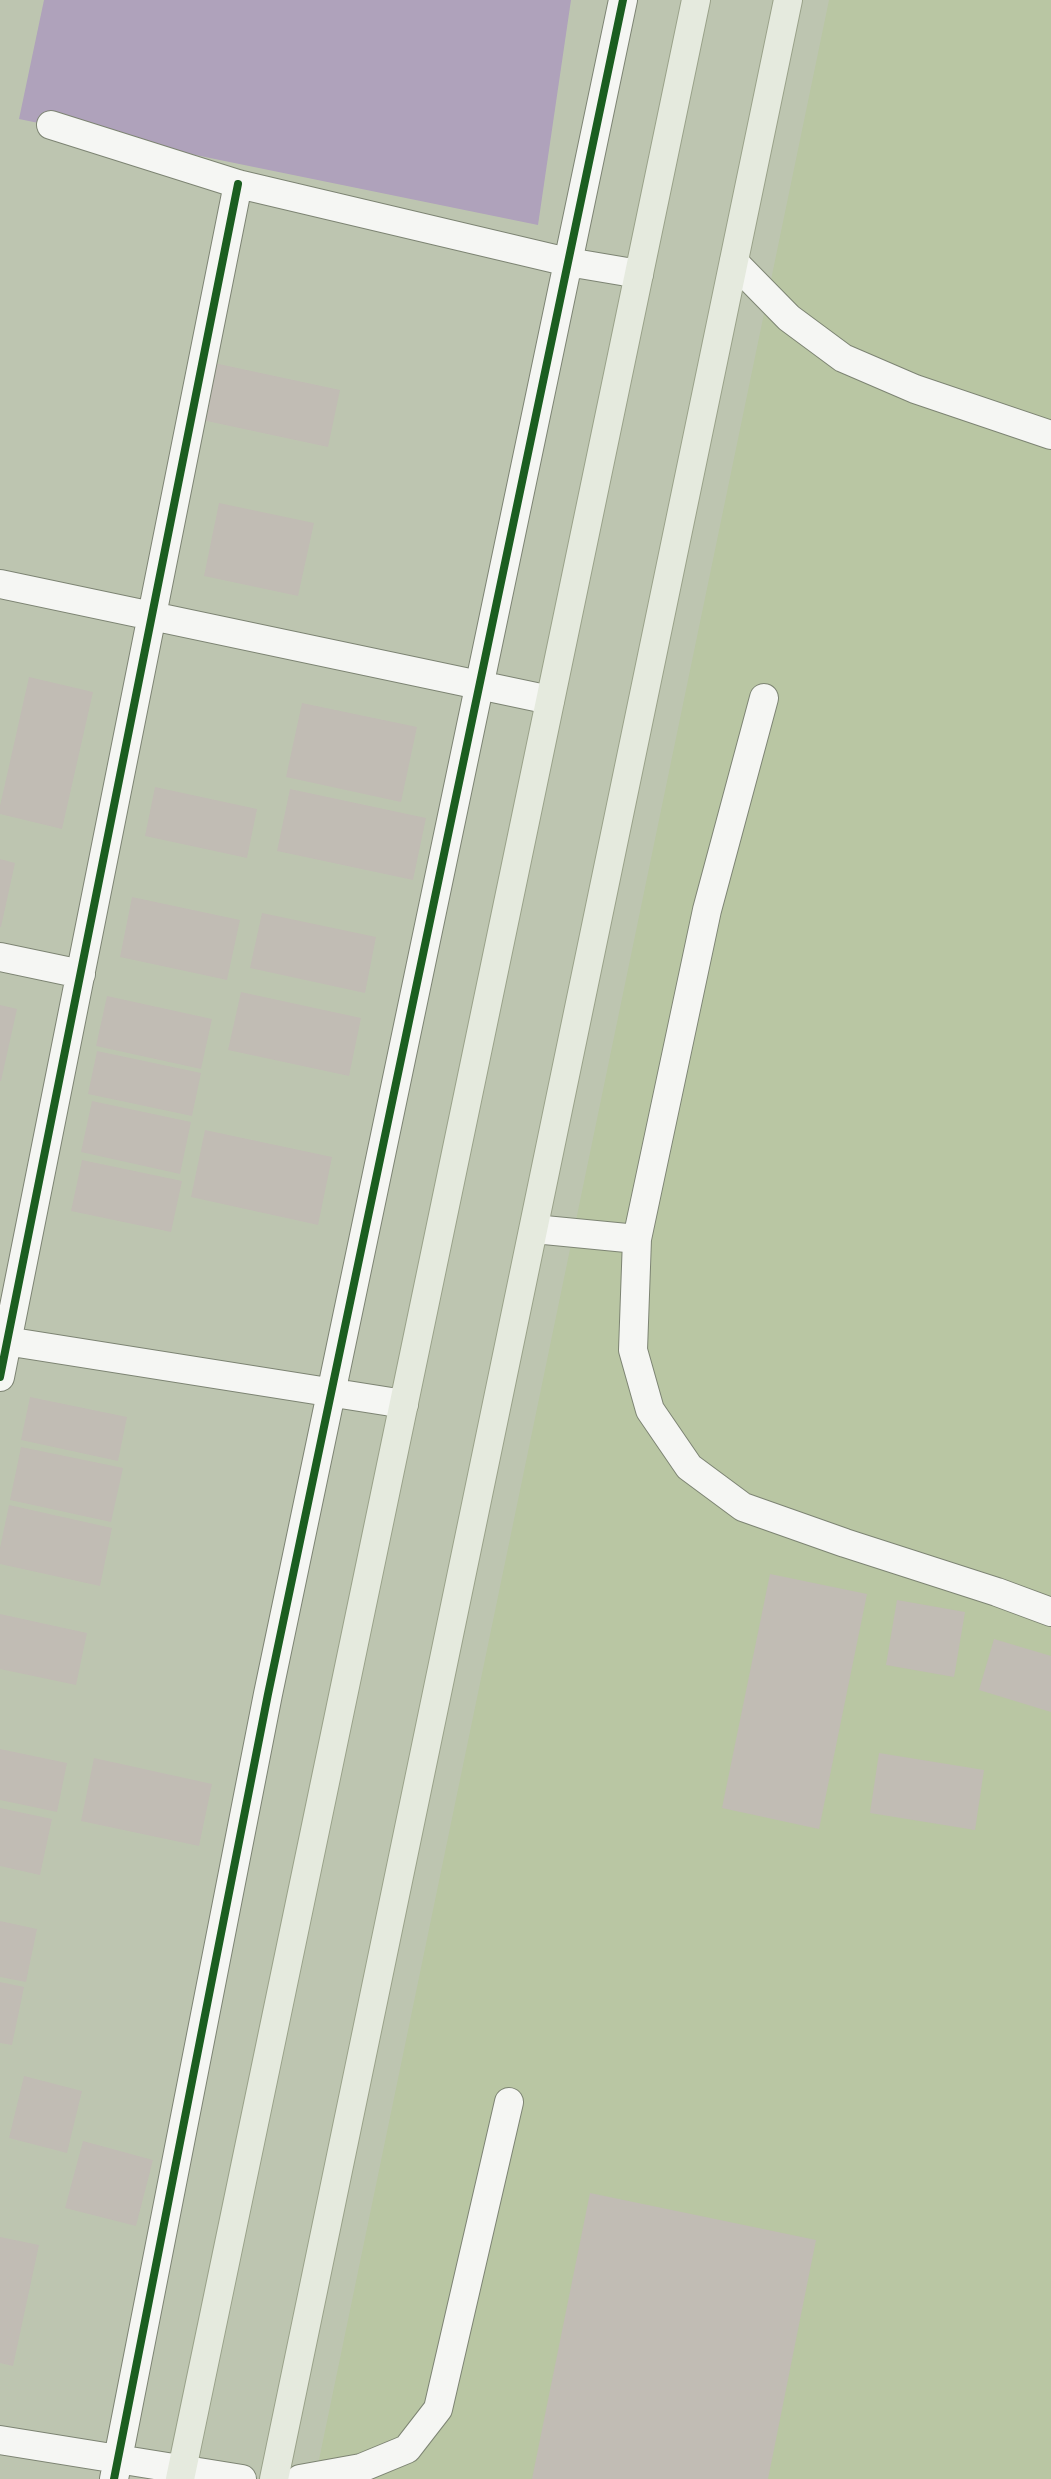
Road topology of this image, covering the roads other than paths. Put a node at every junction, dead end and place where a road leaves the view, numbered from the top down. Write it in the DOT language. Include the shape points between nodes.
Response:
graph roads {
  1 [pos="623,0"];
  2 [pos="696,0"];
  3 [pos="788,0"];
  4 [pos="51,125"];
  5 [pos="238,184"];
  6 [pos="568,262"];
  7 [pos="734,262"];
  8 [pos="639,274"];
  9 [pos="1051,435"];
  10 [pos="0,584"];
  11 [pos="154,617"];
  12 [pos="479,686"];
  13 [pos="764,698"];
  14 [pos="550,700"];
  15 [pos="0,957"];
  16 [pos="82,974"];
  17 [pos="534,1229"];
  18 [pos="637,1239"];
  19 [pos="4,1340"];
  20 [pos="0,1378"];
  21 [pos="332,1391"];
  22 [pos="404,1404"];
  23 [pos="1051,1612"];
  24 [pos="509,2102"];
  25 [pos="0,2440"];
  26 [pos="116,2469"];
  27 [pos="181,2474"];
  28 [pos="242,2479"];
  29 [pos="274,2479"];
  30 [pos="300,2479"];
  1 -- 6 [label="street"];
  2 -- 8 [label="main road"];
  3 -- 7 [label="main road"];
  4 -- 5 [label="street"];
  5 -- 6 [label="street"];
  5 -- 11 [label="street"];
  6 -- 8 [label="street"];
  6 -- 12 [label="street"];
  7 -- 9 [label="street" via="790,318 842,358 915,389"];
  7 -- 17 [label="main road"];
  8 -- 14 [label="main road"];
  10 -- 11 [label="street"];
  11 -- 12 [label="street"];
  11 -- 16 [label="street"];
  12 -- 14 [label="street"];
  12 -- 21 [label="street"];
  13 -- 18 [label="street" via="707,910"];
  14 -- 22 [label="main road"];
  15 -- 16 [label="street"];
  16 -- 19 [label="street"];
  17 -- 18 [label="street"];
  17 -- 29 [label="main road"];
  18 -- 23 [label="street" via="633,1350 650,1410 690,1467 743,1507"];
  19 -- 20 [label="street"];
  19 -- 21 [label="street"];
  21 -- 22 [label="street"];
  21 -- 26 [label="street" via="268,1694"];
  22 -- 27 [label="main road"];
  24 -- 30 [label="street" via="438,2409 407,2449 361,2468"];
  25 -- 26 [label="street"];
  26 -- 27 [label="street"];
  27 -- 28 [label="street"];
}
